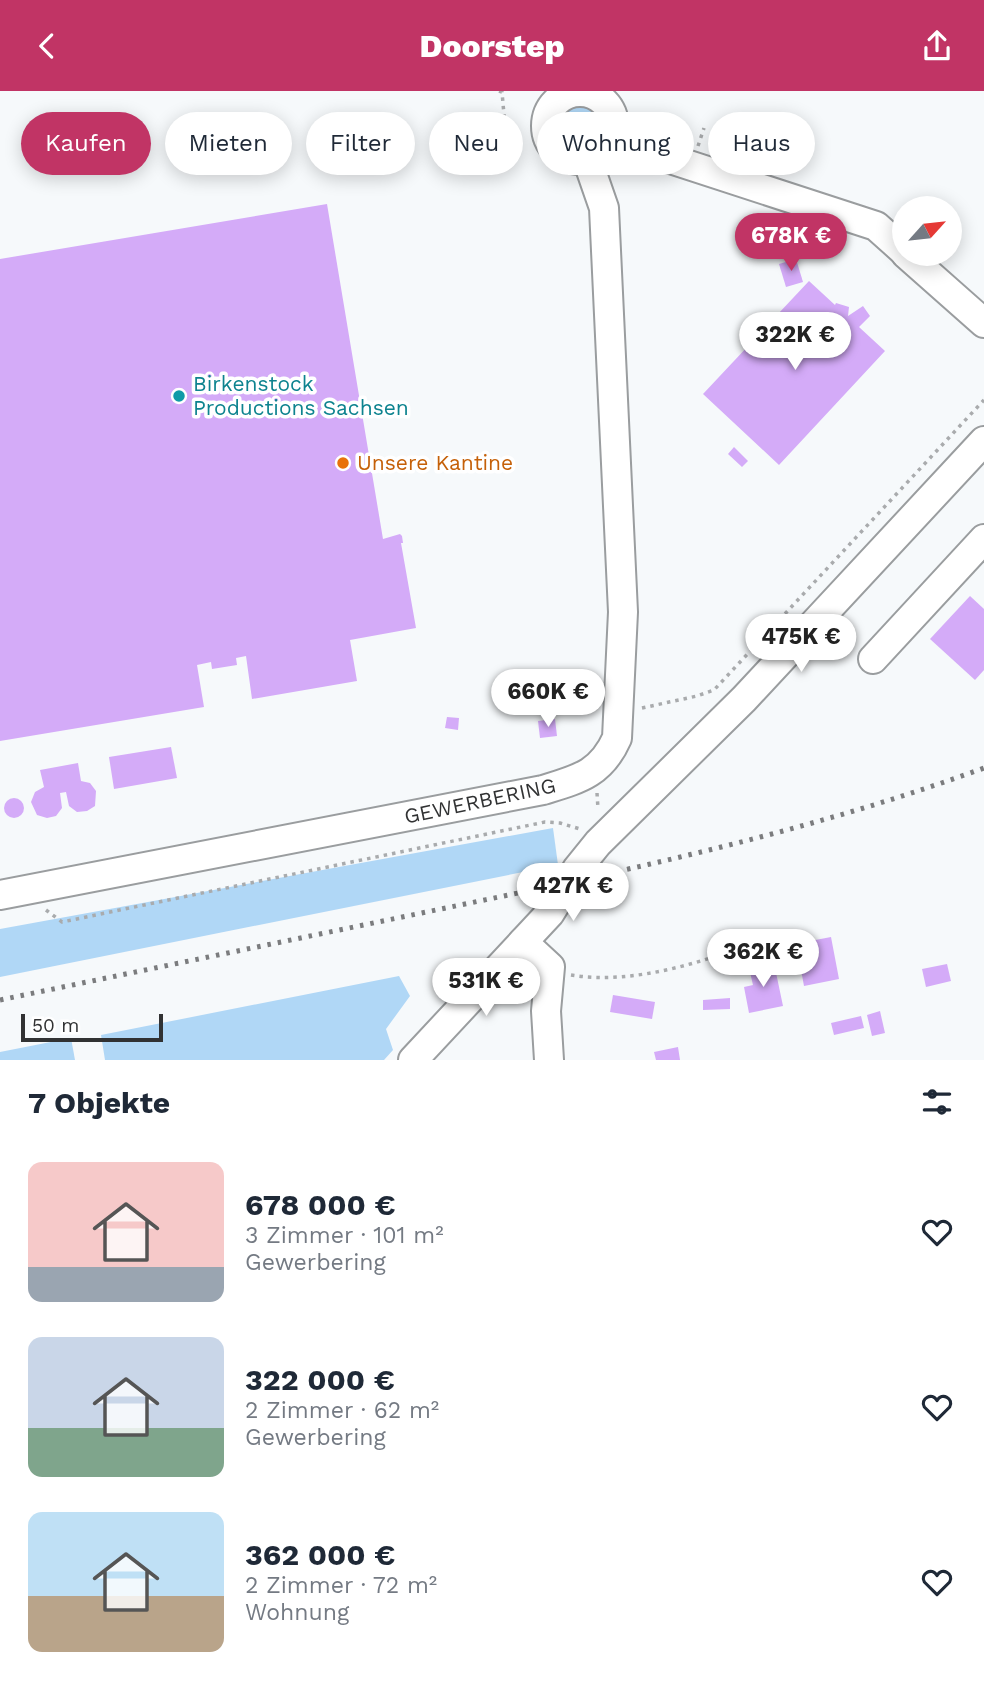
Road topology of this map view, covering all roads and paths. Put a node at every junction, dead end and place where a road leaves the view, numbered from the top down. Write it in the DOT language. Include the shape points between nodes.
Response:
graph roads {
  1 [pos="499,91"];
  2 [pos="589,92"];
  3 [pos="504,112"];
  4 [pos="549,112"];
  5 [pos="611,112"];
  6 [pos="694,167"];
  7 [pos="593,175"];
  8 [pos="892,240"];
  9 [pos="920,266"];
  10 [pos="984,323"];
  11 [pos="984,400"];
  12 [pos="984,442"];
  13 [pos="984,539"];
  14 [pos="873,659"];
  15 [pos="618,713"];
  16 [pos="597,768"];
  17 [pos="598,843"];
  18 [pos="0,872"];
  19 [pos="11,893"];
  20 [pos="785,940"];
  21 [pos="523,942"];
  22 [pos="550,967"];
  23 [pos="413,1060"];
  24 [pos="549,1060"];
  1 -- 3 [label="path"];
  2 -- 4 [label="street" via="557,101"];
  2 -- 5 [label="street"];
  6 -- 8 [label="street" via="876,226"];
  7 -- 15 [label="street" via="604,208 623,612"];
  9 -- 10 [label="street"];
  11 -- 15 [label="path" via="714,690"];
  12 -- 17 [label="street" via="744,699"];
  13 -- 14 [label="street"];
  15 -- 16 [label="street" via="617,738"];
  16 -- 17 [label="path"];
  16 -- 19 [label="street, GEWERBERING" via="543,790"];
  17 -- 19 [label="path" via="580,829 545,822 62,922"];
  17 -- 21 [label="street" via="550,913"];
  18 -- 19 [label="street"];
  20 -- 22 [label="path" via="774,934 726,955 630,976 603,979"];
  21 -- 22 [label="street"];
  21 -- 23 [label="street"];
  22 -- 24 [label="street" via="546,1011"];
}
